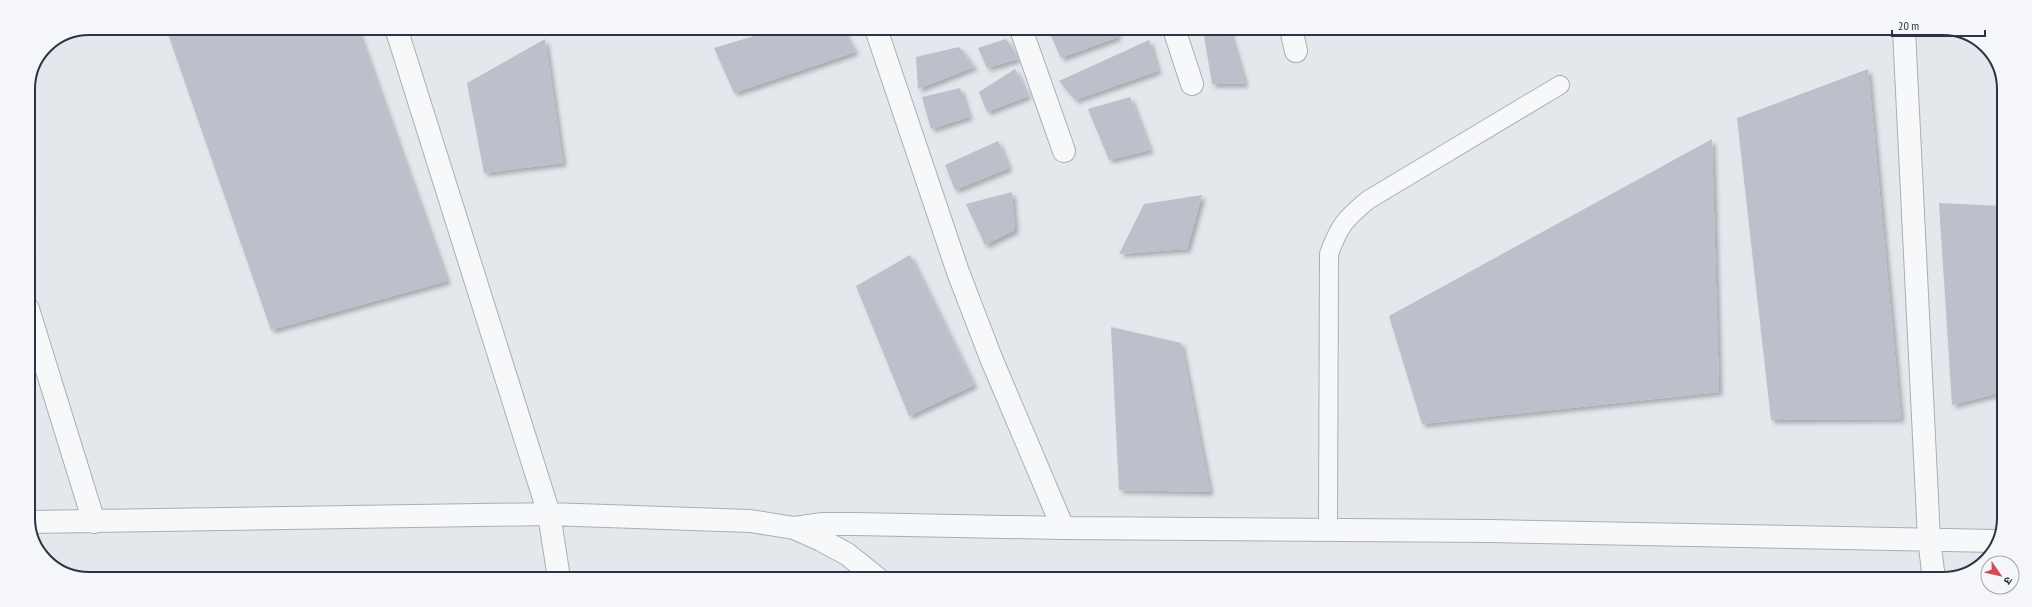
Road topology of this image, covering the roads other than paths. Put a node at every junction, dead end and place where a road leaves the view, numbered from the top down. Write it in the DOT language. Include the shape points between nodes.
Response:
graph roads {
  1 [pos="398,35"];
  2 [pos="878,35"];
  3 [pos="1023,35"];
  4 [pos="1176,35"];
  5 [pos="1292,35"];
  6 [pos="1904,35"];
  7 [pos="1296,50"];
  8 [pos="1192,84"];
  9 [pos="1560,85"];
  10 [pos="1064,151"];
  11 [pos="35,332"];
  12 [pos="549,514"];
  13 [pos="35,522"];
  14 [pos="94,522"];
  15 [pos="794,528"];
  16 [pos="1063,528"];
  17 [pos="1328,530"];
  18 [pos="1929,540"];
  19 [pos="1991,541"];
  20 [pos="558,572"];
  21 [pos="870,572"];
  22 [pos="1933,572"];
  1 -- 12 [label="street"];
  2 -- 16 [label="street" via="958,272 991,358"];
  3 -- 10 [label="street"];
  4 -- 8 [label="street"];
  5 -- 7 [label="street"];
  6 -- 18 [label="street"];
  9 -- 17 [label="lane" via="1368,200 1347,217 1337,232 1329,254"];
  11 -- 14 [label="street"];
  12 -- 14 [label="street"];
  12 -- 15 [label="street" via="750,521"];
  12 -- 20 [label="street"];
  13 -- 14 [label="street"];
  15 -- 16 [label="street" via="823,524"];
  15 -- 21 [label="street" via="847,554"];
  16 -- 17 [label="street"];
  17 -- 18 [label="street"];
  18 -- 19 [label="street"];
  18 -- 22 [label="street"];
}
